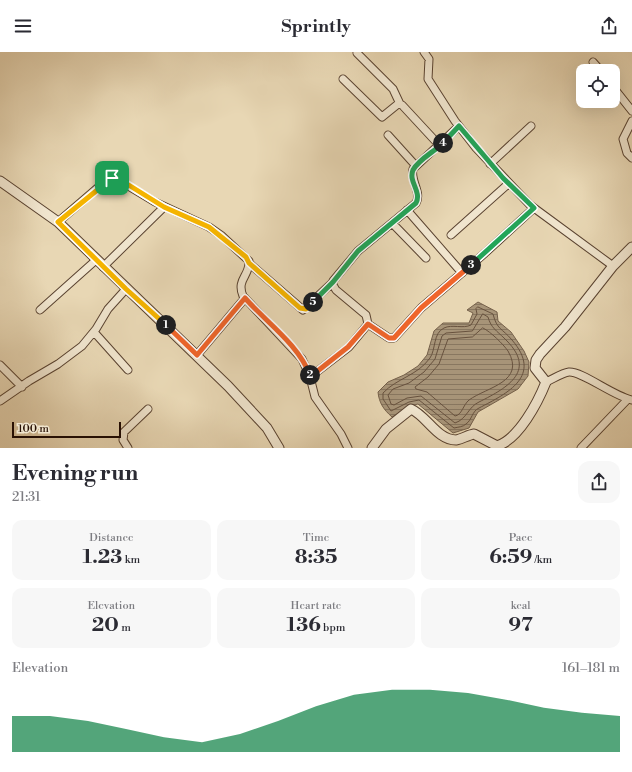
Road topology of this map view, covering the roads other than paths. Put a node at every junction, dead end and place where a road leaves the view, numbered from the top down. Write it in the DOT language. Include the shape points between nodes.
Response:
graph roads {
  1 [pos="424,52"];
  2 [pos="357,53"];
  3 [pos="343,78"];
  4 [pos="620,96"];
  5 [pos="400,104"];
  6 [pos="632,111"];
  7 [pos="632,121"];
  8 [pos="459,126"];
  9 [pos="531,126"];
  10 [pos="388,135"];
  11 [pos="440,146"];
  12 [pos="632,158"];
  13 [pos="490,164"];
  14 [pos="416,166"];
  15 [pos="0,181"];
  16 [pos="508,184"];
  17 [pos="164,207"];
  18 [pos="534,208"];
  19 [pos="407,210"];
  20 [pos="58,222"];
  21 [pos="392,223"];
  22 [pos="451,235"];
  23 [pos="632,247"];
  24 [pos="426,258"];
  25 [pos="96,260"];
  26 [pos="249,263"];
  27 [pos="613,266"];
  28 [pos="103,267"];
  29 [pos="462,273"];
  30 [pos="333,282"];
  31 [pos="126,289"];
  32 [pos="245,298"];
  33 [pos="40,310"];
  34 [pos="368,324"];
  35 [pos="94,332"];
  36 [pos="197,355"];
  37 [pos="0,365"];
  38 [pos="128,370"];
  39 [pos="310,377"];
  40 [pos="546,382"];
  41 [pos="22,387"];
  42 [pos="630,399"];
  43 [pos="0,401"];
  44 [pos="148,409"];
  45 [pos="128,448"];
  46 [pos="280,448"];
  47 [pos="348,448"];
  48 [pos="372,448"];
  49 [pos="581,448"];
  1 -- 8 [label="street" via="429,58 428,79"];
  2 -- 5 [label="street" via="393,89"];
  3 -- 5 [label="street" via="382,117"];
  4 -- 6 [label="street"];
  5 -- 11 [label="street"];
  7 -- 12 [label="street" via="623,139 626,153"];
  8 -- 11 [label="street"];
  8 -- 13 [label="street"];
  9 -- 13 [label="street"];
  10 -- 14 [label="street"];
  11 -- 14 [label="street"];
  13 -- 16 [label="street"];
  14 -- 19 [label="street" via="412,179 418,198"];
  15 -- 20 [label="street"];
  16 -- 18 [label="street"];
  16 -- 22 [label="street"];
  17 -- 20 [label="street" via="119,179 112,178"];
  17 -- 26 [label="street" via="209,227 246,257"];
  17 -- 28 [label="street"];
  18 -- 27 [label="street"];
  18 -- 29 [label="street"];
  19 -- 21 [label="street"];
  19 -- 29 [label="street"];
  20 -- 25 [label="street"];
  21 -- 24 [label="street"];
  21 -- 30 [label="street" via="358,251"];
  23 -- 27 [label="street"];
  25 -- 28 [label="street"];
  25 -- 33 [label="street"];
  26 -- 30 [label="street" via="303,310"];
  26 -- 32 [label="street" via="240,285"];
  27 -- 40 [label="street" via="565,328 536,360 536,368"];
  28 -- 31 [label="street"];
  29 -- 34 [label="street" via="421,308 394,338 389,338"];
  30 -- 34 [label="street" via="336,290 366,316"];
  31 -- 35 [label="street" via="108,309"];
  31 -- 36 [label="street"];
  32 -- 36 [label="street"];
  32 -- 39 [label="street" via="295,350 306,365"];
  34 -- 39 [label="street" via="348,347"];
  35 -- 38 [label="street"];
  35 -- 41 [label="street" via="82,346"];
  36 -- 46 [label="street" via="267,428"];
  37 -- 41 [label="street"];
  39 -- 47 [label="street" via="315,397 342,434"];
  40 -- 42 [label="street" via="570,372 612,394"];
  40 -- 48 [label="street" via="541,396 514,436 504,444 497,446 474,434 460,439 449,439 411,409 386,429"];
  41 -- 43 [label="street"];
  42 -- 49 [label="street"];
  44 -- 45 [label="street" via="124,432 123,440"];
}
